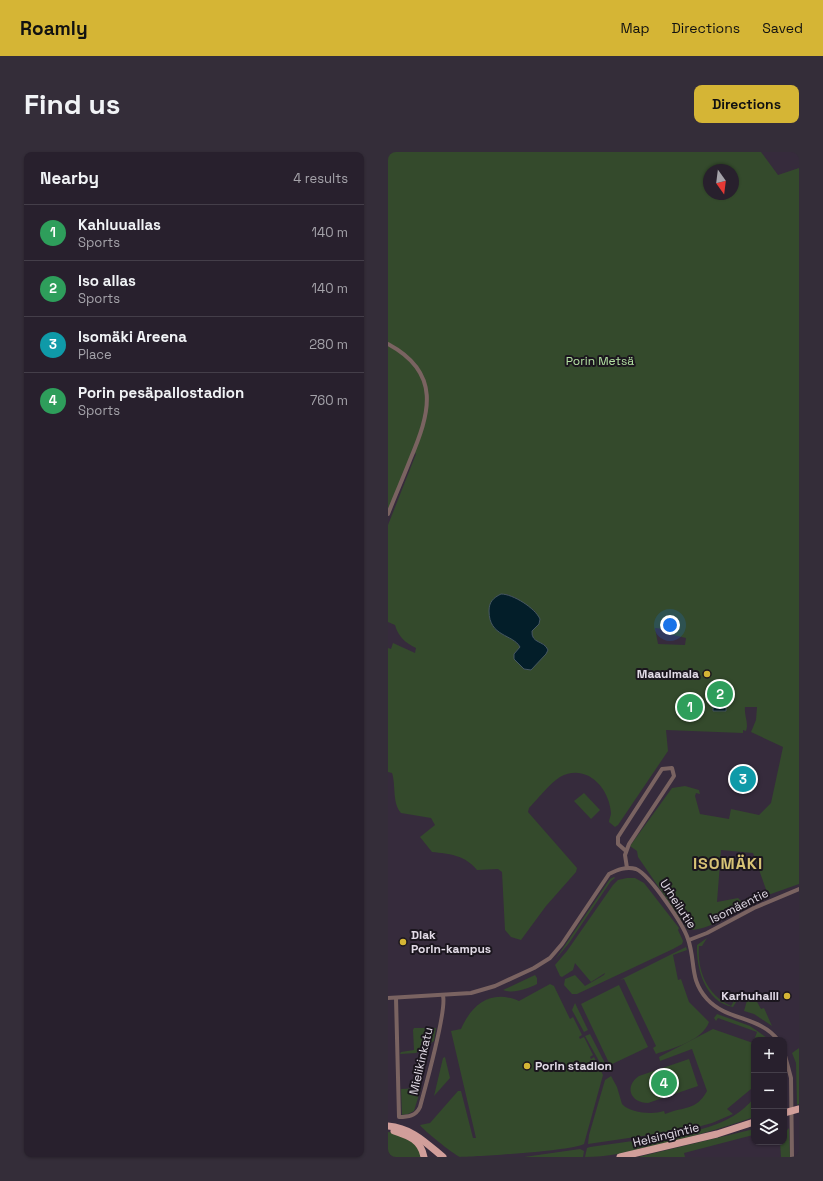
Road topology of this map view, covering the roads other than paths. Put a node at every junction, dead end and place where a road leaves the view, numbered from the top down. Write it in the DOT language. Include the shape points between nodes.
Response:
graph roads {
  1 [pos="388,344"];
  2 [pos="388,514"];
  3 [pos="626,850"];
  4 [pos="627,868"];
  5 [pos="799,889"];
  6 [pos="689,940"];
  7 [pos="443,996"];
  8 [pos="388,998"];
  9 [pos="396,998"];
  10 [pos="775,1037"];
  11 [pos="787,1063"];
  12 [pos="799,1109"];
  13 [pos="787,1112"];
  14 [pos="799,1113"];
  15 [pos="787,1116"];
  16 [pos="751,1123"];
  17 [pos="388,1126"];
  18 [pos="751,1127"];
  19 [pos="388,1130"];
  20 [pos="717,1134"];
  21 [pos="424,1157"];
  22 [pos="443,1157"];
  23 [pos="620,1157"];
  24 [pos="792,1157"];
  1 -- 2 [label="street" via="404,353 413,362 423,380 427,401 425,423"];
  3 -- 3 [label="street" via="674,776 672,768 662,769 618,837 618,844"];
  3 -- 4 [label="street"];
  4 -- 6 [label="street, Urheilutie" via="637,869 650,880 681,924"];
  4 -- 7 [label="street" via="609,874 562,944 544,963 486,989"];
  5 -- 6 [label="street, Isomäentie"];
  6 -- 10 [label="street, Urheilutie" via="696,982 708,1000 728,1014 752,1020"];
  7 -- 9 [label="street"];
  7 -- 9 [label="street, Mielikinkatu" via="436,1041 420,1107 411,1116 399,1117"];
  8 -- 9 [label="street"];
  11 -- 24 [label="street" via="791,1078"];
  12 -- 13 [label="highway, bridge"];
  14 -- 15 [label="highway"];
  16 -- 20 [label="highway, Helsingintie"];
  17 -- 22 [label="highway" via="405,1129 414,1134"];
  18 -- 20 [label="highway, Helsingintie"];
  19 -- 21 [label="highway" via="414,1139 421,1146"];
  20 -- 23 [label="highway, Helsingintie"];
}
